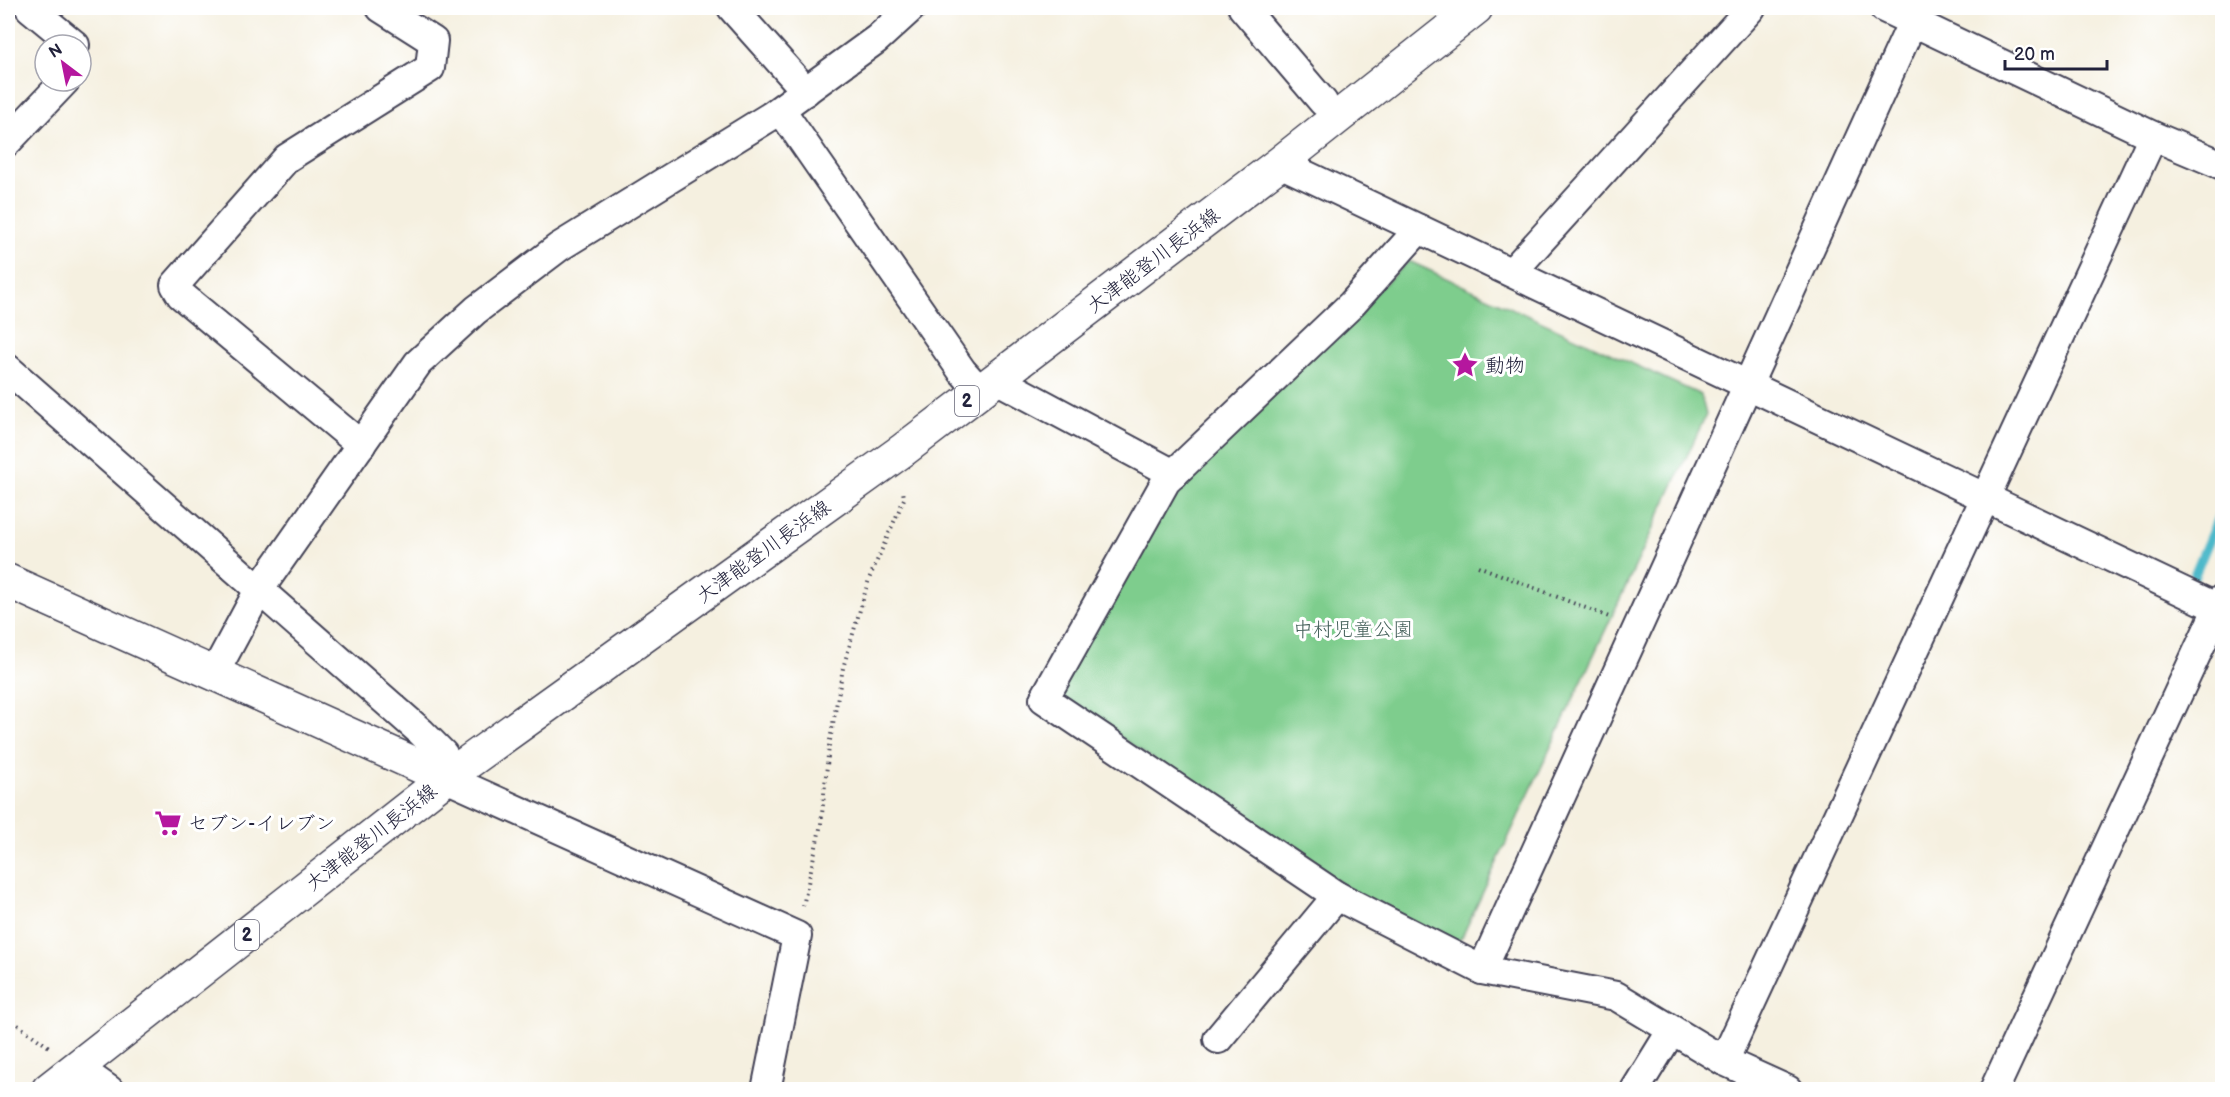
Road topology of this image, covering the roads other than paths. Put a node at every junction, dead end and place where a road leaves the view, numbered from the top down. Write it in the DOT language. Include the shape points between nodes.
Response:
graph roads {
  1 [pos="30,8"];
  2 [pos="381,8"];
  3 [pos="732,8"];
  4 [pos="911,8"];
  5 [pos="1243,8"];
  6 [pos="1476,8"];
  7 [pos="1751,8"];
  8 [pos="1884,8"];
  9 [pos="1913,21"];
  10 [pos="60,33"];
  11 [pos="806,91"];
  12 [pos="54,93"];
  13 [pos="1323,102"];
  14 [pos="781,110"];
  15 [pos="2153,136"];
  16 [pos="8,141"];
  17 [pos="1280,163"];
  18 [pos="2223,165"];
  19 [pos="1419,229"];
  20 [pos="1512,272"];
  21 [pos="8,369"];
  22 [pos="1748,384"];
  23 [pos="988,385"];
  24 [pos="361,445"];
  25 [pos="1174,474"];
  26 [pos="1986,496"];
  27 [pos="8,581"];
  28 [pos="259,590"];
  29 [pos="2221,606"];
  30 [pos="214,674"];
  31 [pos="446,778"];
  32 [pos="1337,896"];
  33 [pos="1482,970"];
  34 [pos="1672,1030"];
  35 [pos="1218,1039"];
  36 [pos="1724,1061"];
  37 [pos="78,1068"];
  38 [pos="48,1089"];
  39 [pos="109,1089"];
  40 [pos="766,1089"];
  41 [pos="1635,1089"];
  42 [pos="1788,1089"];
  43 [pos="1994,1089"];
  1 -- 10 [label="street"];
  2 -- 24 [label="street" via="433,41 430,68 287,158 175,285 181,295"];
  3 -- 11 [label="street"];
  4 -- 11 [label="street" via="877,39"];
  5 -- 13 [label="street"];
  6 -- 17 [label="main road, 大津能登川長浜線 / 2"];
  7 -- 20 [label="street"];
  8 -- 9 [label="street"];
  9 -- 15 [label="street"];
  9 -- 22 [label="street"];
  11 -- 14 [label="street"];
  12 -- 16 [label="street"];
  14 -- 23 [label="street" via="962,371"];
  14 -- 24 [label="street" via="559,247 476,310 418,363"];
  15 -- 18 [label="street"];
  15 -- 26 [label="street"];
  17 -- 19 [label="street"];
  17 -- 23 [label="main road, 大津能登川長浜線 / 2"];
  19 -- 20 [label="street"];
  19 -- 25 [label="street" via="1352,304"];
  20 -- 22 [label="street"];
  21 -- 28 [label="street"];
  22 -- 26 [label="street"];
  22 -- 33 [label="street"];
  23 -- 25 [label="street"];
  23 -- 31 [label="main road, 大津能登川長浜線 / 2"];
  24 -- 28 [label="street"];
  25 -- 32 [label="street" via="1166,481 1044,699"];
  26 -- 29 [label="street"];
  26 -- 36 [label="street"];
  27 -- 30 [label="main road"];
  28 -- 30 [label="street"];
  28 -- 31 [label="street" via="443,754"];
  29 -- 43 [label="street"];
  30 -- 31 [label="main road"];
  31 -- 37 [label="main road, 大津能登川長浜線 / 2"];
  31 -- 40 [label="street" via="797,936"];
  32 -- 33 [label="street"];
  32 -- 35 [label="street"];
  33 -- 34 [label="street" via="1616,996"];
  34 -- 36 [label="street"];
  34 -- 41 [label="street"];
  36 -- 42 [label="street"];
  37 -- 38 [label="main road, 大津能登川長浜線 / 2"];
  37 -- 39 [label="street"];
}
